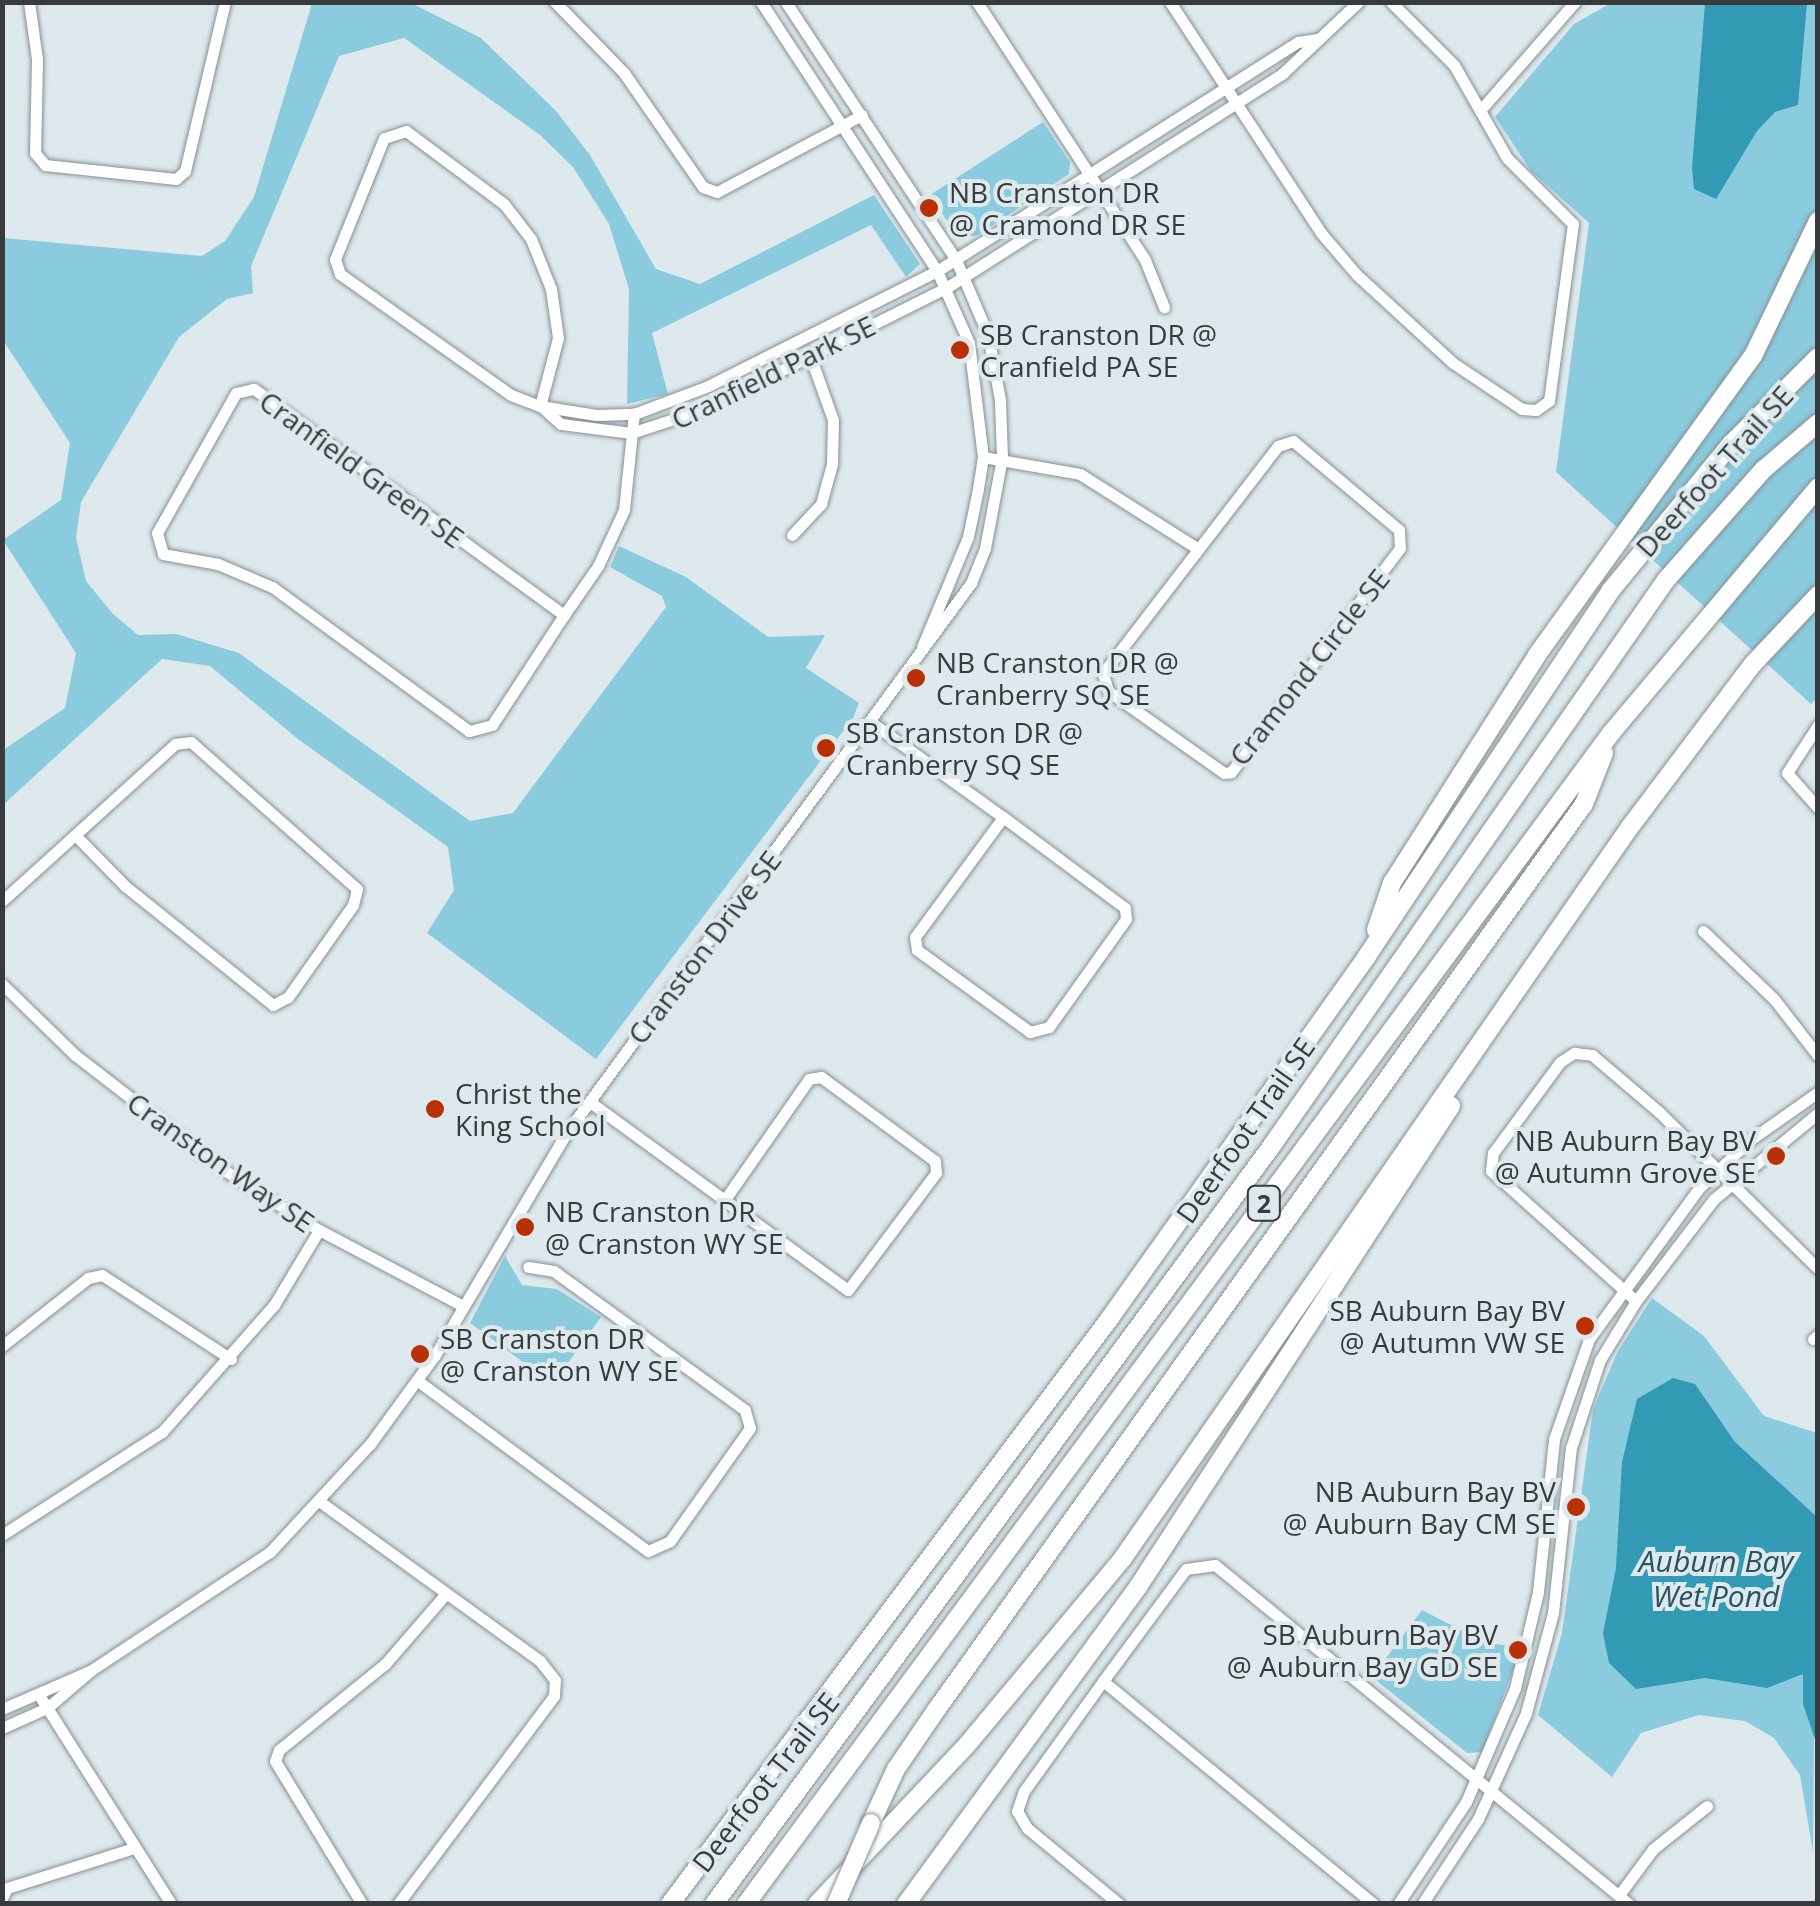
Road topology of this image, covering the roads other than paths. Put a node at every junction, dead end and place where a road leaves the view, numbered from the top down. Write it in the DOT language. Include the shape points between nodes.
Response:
graph roads {
  1 [pos="29,2"];
  2 [pos="225,2"];
  3 [pos="555,2"];
  4 [pos="761,2"];
  5 [pos="786,2"];
  6 [pos="977,2"];
  7 [pos="1170,2"];
  8 [pos="1358,2"];
  9 [pos="1391,2"];
  10 [pos="1575,2"];
  11 [pos="1316,39"];
  12 [pos="1226,88"];
  13 [pos="1236,104"];
  14 [pos="1483,107"];
  15 [pos="862,115"];
  16 [pos="843,127"];
  17 [pos="1090,174"];
  18 [pos="1100,190"];
  19 [pos="1818,221"];
  20 [pos="956,260"];
  21 [pos="938,271"];
  22 [pos="965,276"];
  23 [pos="946,288"];
  24 [pos="1164,307"];
  25 [pos="804,339"];
  26 [pos="810,355"];
  27 [pos="1818,357"];
  28 [pos="540,406"];
  29 [pos="634,414"];
  30 [pos="1818,423"];
  31 [pos="631,433"];
  32 [pos="983,457"];
  33 [pos="1002,458"];
  34 [pos="1818,486"];
  35 [pos="792,535"];
  36 [pos="1198,549"];
  37 [pos="1818,594"];
  38 [pos="564,615"];
  39 [pos="919,656"];
  40 [pos="872,723"];
  41 [pos="1818,725"];
  42 [pos="1612,732"];
  43 [pos="1818,808"];
  44 [pos="1003,818"];
  45 [pos="78,838"];
  46 [pos="2,902"];
  47 [pos="1703,932"];
  48 [pos="1367,956"];
  49 [pos="2,984"];
  50 [pos="1502,1014"];
  51 [pos="1818,1056"];
  52 [pos="1818,1092"];
  53 [pos="590,1102"];
  54 [pos="1818,1114"];
  55 [pos="1719,1168"];
  56 [pos="1732,1181"];
  57 [pos="726,1198"];
  58 [pos="318,1230"];
  59 [pos="528,1267"];
  60 [pos="1818,1269"];
  61 [pos="1621,1288"];
  62 [pos="1636,1301"];
  63 [pos="463,1306"];
  64 [pos="2,1346"];
  65 [pos="230,1359"];
  66 [pos="418,1381"];
  67 [pos="320,1502"];
  68 [pos="2,1535"];
  69 [pos="444,1596"];
  70 [pos="90,1671"];
  71 [pos="1103,1681"];
  72 [pos="39,1695"];
  73 [pos="47,1708"];
  74 [pos="2,1709"];
  75 [pos="2,1728"];
  76 [pos="1478,1779"];
  77 [pos="1493,1792"];
  78 [pos="1707,1806"];
  79 [pos="134,1848"];
  80 [pos="692,1877"];
  81 [pos="2,1898"];
  82 [pos="1624,1900"];
  83 [pos="171,1904"];
  84 [pos="362,1904"];
  85 [pos="398,1904"];
  86 [pos="660,1904"];
  87 [pos="670,1904"];
  88 [pos="714,1904"];
  89 [pos="746,1904"];
  90 [pos="817,1904"];
  91 [pos="836,1904"];
  92 [pos="906,1904"];
  93 [pos="1119,1904"];
  94 [pos="1374,1904"];
  95 [pos="1398,1904"];
  96 [pos="1422,1904"];
  1 -- 2 [label="street" via="37,59 34,153 44,165 176,179 185,170"];
  3 -- 16 [label="street" via="624,73 702,187 717,192"];
  4 -- 16 [label="street, Cranston Drive SE"];
  5 -- 15 [label="street, Cranston Drive SE"];
  6 -- 17 [label="street"];
  7 -- 12 [label="street"];
  8 -- 11 [label="street, Cranfield Park SE"];
  9 -- 14 [label="street" via="1454,64"];
  10 -- 14 [label="street"];
  11 -- 12 [label="street, Cranfield Park SE" via="1298,42"];
  11 -- 13 [label="street, Cranfield Park SE" via="1304,56"];
  12 -- 13 [label="street"];
  12 -- 17 [label="street, Cranfield Park SE"];
  13 -- 14 [label="street" via="1320,233 1357,274 1453,363 1522,409 1536,410 1549,402 1573,224 1507,158"];
  13 -- 18 [label="street, Cranfield Park SE"];
  15 -- 16 [label="street"];
  15 -- 20 [label="street, Cranston Drive SE"];
  16 -- 21 [label="street, Cranston Drive SE"];
  17 -- 18 [label="street"];
  17 -- 20 [label="street, Cranfield Park SE"];
  18 -- 22 [label="street, Cranfield Park SE"];
  18 -- 24 [label="street" via="1162,286"];
  19 -- 48 [label="highway" via="1753,356 1616,538 1392,883"];
  20 -- 21 [label="street, Cranfield Park SE"];
  20 -- 22 [label="street, Cranston Drive SE"];
  21 -- 23 [label="street, Cranston Drive SE"];
  21 -- 25 [label="street, Cranfield Park SE"];
  22 -- 23 [label="street, Cranfield Park SE"];
  22 -- 33 [label="street, Cranston Drive SE" via="988,335"];
  23 -- 26 [label="street, Cranfield Park SE"];
  23 -- 32 [label="street, Cranston Drive SE" via="975,369"];
  25 -- 26 [label="street"];
  25 -- 29 [label="street, Cranfield Park SE"];
  26 -- 31 [label="street, Cranfield Park SE" via="704,409"];
  26 -- 35 [label="street" via="833,420 832,464 821,504"];
  27 -- 48 [label="highway, Deerfoot Trail SE / 2" via="1731,444 1612,590"];
  28 -- 28 [label="street, Cranfield Park SE" via="511,395 340,274 335,260 384,138 406,131 504,204 531,238 552,289 558,338"];
  28 -- 29 [label="street, Cranfield Park SE"];
  28 -- 31 [label="street, Cranfield Park SE" via="561,424"];
  29 -- 31 [label="street, Cranfield Green SE"];
  30 -- 88 [label="highway" via="1763,470 1666,580 1273,1144"];
  31 -- 38 [label="street, Cranfield Green SE" via="624,510 598,566"];
  32 -- 33 [label="street"];
  32 -- 39 [label="street, Cranston Drive SE" via="968,538"];
  33 -- 36 [label="street" via="1080,474"];
  33 -- 39 [label="street, Cranston Drive SE" via="985,548 970,583"];
  34 -- 42 [label="highway, Deerfoot Trail SE / 2"];
  36 -- 36 [label="street, Cramond Circle SE" via="1103,673 1108,692 1231,772 1400,548 1400,530 1293,441 1278,446"];
  37 -- 50 [label="highway" via="1712,716"];
  38 -- 38 [label="street, Cranfield Green SE" via="492,724 469,730 294,602 218,564 162,554 157,533 236,393 254,389"];
  39 -- 40 [label="street, Cranston Drive SE"];
  40 -- 44 [label="street"];
  40 -- 53 [label="street, Cranston Drive SE"];
  41 -- 43 [label="street" via="1787,773"];
  42 -- 89 [label="highway, Deerfoot Trail SE / 2"];
  42 -- 91 [label="highway, bridge" via="1584,804 896,1769"];
  44 -- 44 [label="street" via="916,937 918,950 1030,1032 1048,1027 1126,919 1125,908"];
  45 -- 45 [label="street" via="175,744 191,742 357,889 353,905 288,997 273,1005 169,923"];
  45 -- 46 [label="street"];
  47 -- 51 [label="street" via="1774,999"];
  48 -- 80 [label="highway, Deerfoot Trail SE / 2" via="1110,1318"];
  49 -- 58 [label="street, Cranston Way SE" via="157,1123"];
  50 -- 90 [label="highway" via="1122,1558 966,1746"];
  50 -- 92 [label="highway" via="1496,1034 1138,1587"];
  52 -- 55 [label="street"];
  53 -- 57 [label="street"];
  53 -- 63 [label="street, Cranston Drive SE" via="518,1204"];
  54 -- 56 [label="street"];
  55 -- 56 [label="street"];
  55 -- 61 [label="street"];
  55 -- 61 [label="street" via="1592,1055 1574,1053 1560,1062 1492,1154 1491,1172"];
  56 -- 60 [label="street"];
  56 -- 62 [label="street"];
  57 -- 57 [label="street" via="809,1079 821,1077 935,1161 936,1174 848,1290"];
  58 -- 63 [label="street, Cranston Way SE"];
  58 -- 65 [label="street" via="274,1306"];
  59 -- 66 [label="street" via="554,1271 745,1410 750,1428 670,1540 648,1551"];
  61 -- 62 [label="street"];
  61 -- 76 [label="street" via="1589,1339 1560,1411 1527,1647"];
  62 -- 77 [label="street" via="1593,1373 1575,1427 1546,1646"];
  63 -- 66 [label="street, Cranston Drive SE"];
  64 -- 65 [label="street" via="88,1278 102,1275"];
  65 -- 68 [label="street" via="162,1432"];
  66 -- 67 [label="street, Cranston Drive SE"];
  67 -- 69 [label="street"];
  67 -- 70 [label="street, Cranston Drive SE" via="270,1552"];
  69 -- 84 [label="street" via="385,1664 279,1750 275,1761"];
  69 -- 85 [label="street" via="550,1669 554,1696"];
  70 -- 72 [label="street, Cranston Drive SE"];
  70 -- 73 [label="street, Cranston Drive SE"];
  71 -- 76 [label="street" via="1186,1569 1208,1562"];
  71 -- 93 [label="street" via="1024,1790 1018,1811 1026,1828"];
  71 -- 94 [label="street"];
  72 -- 73 [label="street"];
  72 -- 74 [label="street, Cranston Drive SE"];
  73 -- 75 [label="street, Cranston Drive SE"];
  73 -- 79 [label="street"];
  76 -- 77 [label="street"];
  76 -- 95 [label="street"];
  77 -- 82 [label="street"];
  77 -- 96 [label="street"];
  78 -- 82 [label="street" via="1653,1850"];
  79 -- 81 [label="street" via="7,1888"];
  79 -- 83 [label="street"];
  80 -- 86 [label="highway"];
  80 -- 87 [label="highway, Deerfoot Trail SE / 2"];
}
